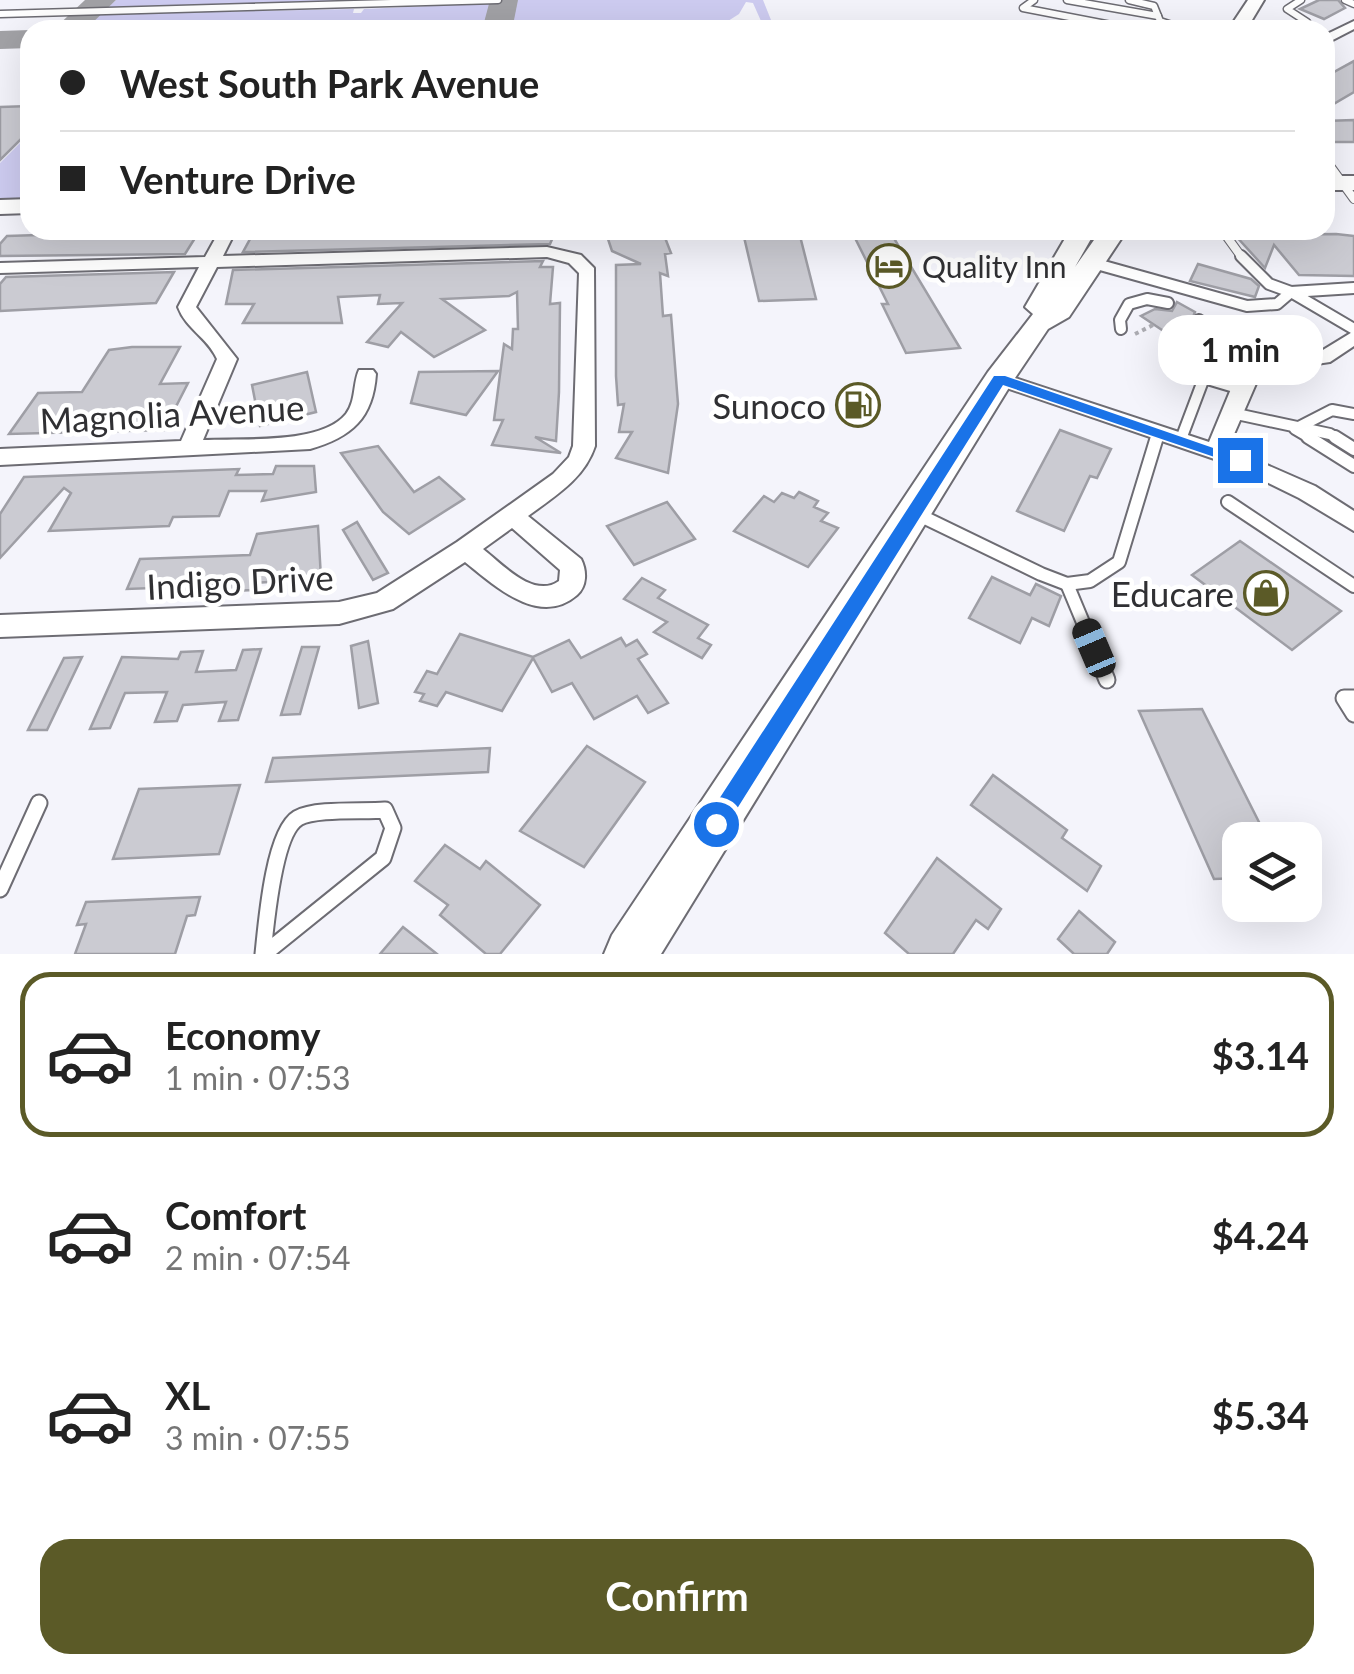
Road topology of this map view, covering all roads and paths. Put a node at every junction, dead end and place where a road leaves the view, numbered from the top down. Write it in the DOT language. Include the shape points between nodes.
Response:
graph roads {
  1 [pos="498,0"];
  2 [pos="1034,0"];
  3 [pos="1067,0"];
  4 [pos="1129,0"];
  5 [pos="1300,0"];
  6 [pos="1344,0"];
  7 [pos="1153,3"];
  8 [pos="1354,4"];
  9 [pos="1287,7"];
  10 [pos="0,14"];
  11 [pos="1159,18"];
  12 [pos="1085,20"];
  13 [pos="1164,20"];
  14 [pos="1305,20"];
  15 [pos="222,240"];
  16 [pos="1077,240"];
  17 [pos="1108,240"];
  18 [pos="1230,240"];
  19 [pos="208,262"];
  20 [pos="1093,263"];
  21 [pos="0,268"];
  22 [pos="1354,288"];
  23 [pos="1290,292"];
  24 [pos="1168,304"];
  25 [pos="1199,320"];
  26 [pos="1038,323"];
  27 [pos="1153,325"];
  28 [pos="1354,329"];
  29 [pos="1126,332"];
  30 [pos="1354,337"];
  31 [pos="366,374"];
  32 [pos="1204,378"];
  33 [pos="1000,379"];
  34 [pos="1241,388"];
  35 [pos="1232,413"];
  36 [pos="1354,414"];
  37 [pos="1296,429"];
  38 [pos="1158,433"];
  39 [pos="1181,440"];
  40 [pos="190,446"];
  41 [pos="1354,448"];
  42 [pos="1216,452"];
  43 [pos="0,457"];
  44 [pos="1354,466"];
  45 [pos="1228,502"];
  46 [pos="914,513"];
  47 [pos="513,516"];
  48 [pos="1354,522"];
  49 [pos="466,549"];
  50 [pos="1066,584"];
  51 [pos="1354,586"];
  52 [pos="0,626"];
  53 [pos="1107,680"];
  54 [pos="1354,698"];
  55 [pos="1354,714"];
  56 [pos="40,803"];
  57 [pos="0,889"];
  58 [pos="263,954"];
  59 [pos="631,954"];
  1 -- 10 [label="lane"];
  2 -- 12 [label="lane" via="1023,8"];
  3 -- 11 [label="lane"];
  4 -- 7 [label="lane"];
  5 -- 9 [label="lane"];
  6 -- 8 [label="lane"];
  7 -- 11 [label="lane"];
  9 -- 14 [label="lane"];
  11 -- 13 [label="lane"];
  15 -- 19 [label="street"];
  16 -- 26 [label="main road" via="1039,301"];
  17 -- 20 [label="main road"];
  18 -- 23 [label="lane" via="1262,281"];
  19 -- 21 [label="street, Indigo Drive"];
  19 -- 40 [label="street" via="187,313 224,347 227,359"];
  19 -- 47 [label="street, Indigo Drive" via="546,252 582,264 588,272 584,446 570,473"];
  20 -- 23 [label="lane" via="1247,306 1277,304"];
  20 -- 26 [label="main road" via="1059,312"];
  22 -- 23 [label="lane"];
  23 -- 28 [label="lane"];
  24 -- 29 [label="lane" via="1129,304 1120,320"];
  25 -- 32 [label="lane" via="1219,337"];
  26 -- 33 [label="main road"];
  27 -- 29 [label="path"];
  30 -- 34 [label="street" via="1323,358 1263,367"];
  31 -- 40 [label="street, Magnolia Avenue" via="361,411 326,437"];
  32 -- 34 [label="lane"];
  32 -- 39 [label="lane"];
  33 -- 38 [label="street"];
  33 -- 46 [label="main road"];
  34 -- 35 [label="street"];
  35 -- 37 [label="lane"];
  35 -- 42 [label="street"];
  36 -- 37 [label="lane" via="1332,410"];
  37 -- 41 [label="lane" via="1330,434"];
  37 -- 44 [label="lane"];
  38 -- 39 [label="street"];
  38 -- 50 [label="lane" via="1119,562 1090,581"];
  39 -- 42 [label="street"];
  40 -- 43 [label="street, Magnolia Avenue"];
  42 -- 48 [label="street" via="1275,475"];
  45 -- 51 [label="lane"];
  46 -- 50 [label="lane"];
  46 -- 59 [label="main road"];
  47 -- 49 [label="street, Indigo Drive"];
  47 -- 49 [label="street" via="572,566 572,584 564,592 529,595"];
  49 -- 52 [label="street, Indigo Drive" via="364,610"];
  50 -- 53 [label="lane"];
  54 -- 55 [label="lane" via="1344,698"];
  56 -- 57 [label="lane"];
  58 -- 58 [label="lane" via="383,858 393,828 385,810 299,818 287,830"];
}
